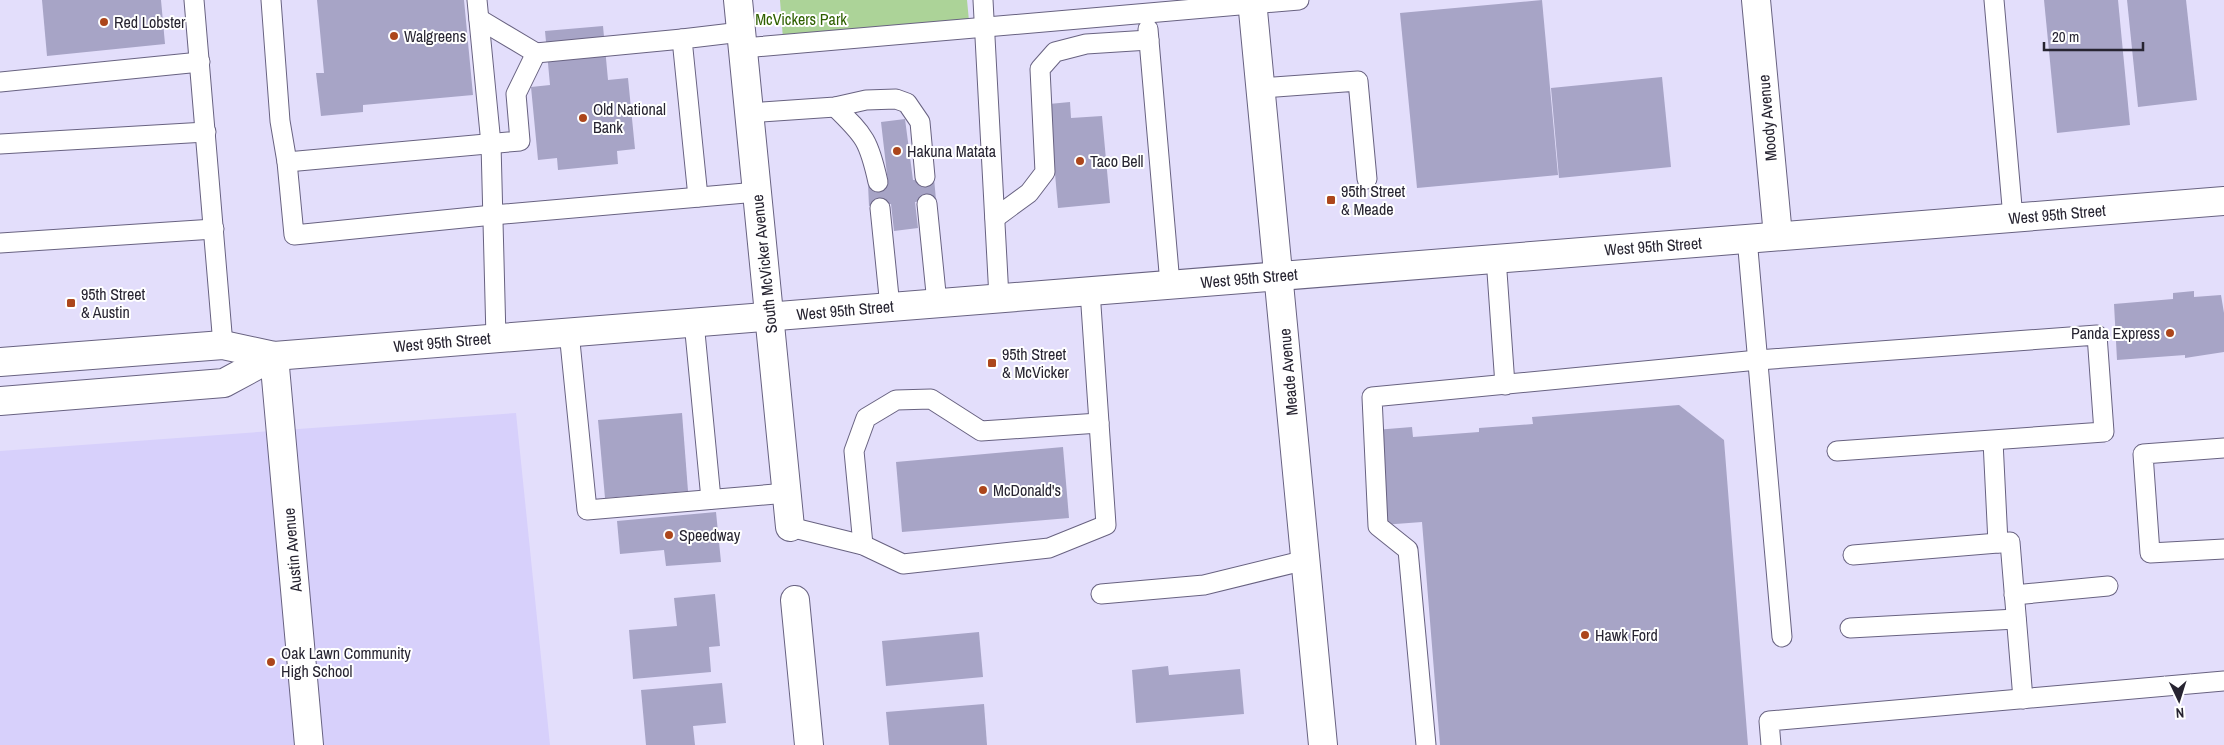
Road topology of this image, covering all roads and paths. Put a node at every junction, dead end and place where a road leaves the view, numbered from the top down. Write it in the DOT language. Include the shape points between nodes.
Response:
graph roads {
  1 [pos="194,0"];
  2 [pos="271,0"];
  3 [pos="477,0"];
  4 [pos="738,0"];
  5 [pos="984,0"];
  6 [pos="1299,0"];
  7 [pos="1756,0"];
  8 [pos="1994,0"];
  9 [pos="1252,2"];
  10 [pos="1147,13"];
  11 [pos="479,19"];
  12 [pos="986,26"];
  13 [pos="682,39"];
  14 [pos="742,40"];
  15 [pos="1149,40"];
  16 [pos="536,53"];
  17 [pos="200,62"];
  18 [pos="0,82"];
  19 [pos="1261,88"];
  20 [pos="835,107"];
  21 [pos="749,113"];
  22 [pos="206,132"];
  23 [pos="0,144"];
  24 [pos="492,144"];
  25 [pos="287,162"];
  26 [pos="925,177"];
  27 [pos="1367,179"];
  28 [pos="878,182"];
  29 [pos="757,192"];
  30 [pos="698,197"];
  31 [pos="2224,201"];
  32 [pos="927,204"];
  33 [pos="880,208"];
  34 [pos="493,215"];
  35 [pos="995,218"];
  36 [pos="2013,218"];
  37 [pos="214,229"];
  38 [pos="1778,236"];
  39 [pos="1747,238"];
  40 [pos="0,243"];
  41 [pos="1496,258"];
  42 [pos="1279,276"];
  43 [pos="1170,284"];
  44 [pos="1090,291"];
  45 [pos="999,298"];
  46 [pos="937,303"];
  47 [pos="890,306"];
  48 [pos="769,316"];
  49 [pos="694,322"];
  50 [pos="569,332"];
  51 [pos="496,338"];
  52 [pos="223,346"];
  53 [pos="274,356"];
  54 [pos="1758,360"];
  55 [pos="0,362"];
  56 [pos="1505,385"];
  57 [pos="0,401"];
  58 [pos="1099,423"];
  59 [pos="1993,440"];
  60 [pos="2224,448"];
  61 [pos="1837,451"];
  62 [pos="786,493"];
  63 [pos="710,499"];
  64 [pos="790,528"];
  65 [pos="1998,543"];
  66 [pos="863,545"];
  67 [pos="2224,550"];
  68 [pos="1853,555"];
  69 [pos="1306,560"];
  70 [pos="2108,586"];
  71 [pos="1101,594"];
  72 [pos="2014,595"];
  73 [pos="795,600"];
  74 [pos="2016,619"];
  75 [pos="1850,628"];
  76 [pos="1782,637"];
  77 [pos="2224,681"];
  78 [pos="2023,699"];
  79 [pos="309,745"];
  80 [pos="809,745"];
  81 [pos="1323,745"];
  82 [pos="1426,745"];
  83 [pos="1771,745"];
  1 -- 17 [label="lane"];
  2 -- 25 [label="lane" via="280,121"];
  3 -- 11 [label="lane"];
  4 -- 14 [label="main road, South McVicker Avenue"];
  5 -- 12 [label="lane"];
  6 -- 9 [label="lane"];
  7 -- 38 [label="main road, Moody Avenue"];
  8 -- 36 [label="lane"];
  9 -- 10 [label="lane"];
  9 -- 19 [label="main road, Meade Avenue"];
  10 -- 12 [label="lane"];
  10 -- 15 [label="lane"];
  11 -- 16 [label="lane"];
  11 -- 24 [label="lane"];
  12 -- 14 [label="lane"];
  12 -- 35 [label="lane"];
  13 -- 14 [label="lane"];
  13 -- 16 [label="lane"];
  13 -- 30 [label="lane"];
  14 -- 21 [label="main road, South McVicker Avenue"];
  15 -- 35 [label="lane" via="1086,44 1055,52 1040,69 1045,172 1029,193"];
  15 -- 43 [label="lane"];
  16 -- 24 [label="lane" via="516,94 520,141"];
  17 -- 18 [label="lane"];
  17 -- 22 [label="lane"];
  19 -- 27 [label="lane" via="1358,81"];
  19 -- 42 [label="main road, Meade Avenue"];
  20 -- 21 [label="lane"];
  20 -- 26 [label="lane" via="866,100 896,99 907,103 920,122"];
  20 -- 28 [label="lane" via="861,132 871,152"];
  21 -- 29 [label="main road, South McVicker Avenue"];
  22 -- 23 [label="lane"];
  22 -- 37 [label="lane"];
  24 -- 25 [label="lane"];
  24 -- 34 [label="lane"];
  25 -- 34 [label="lane" via="294,235"];
  29 -- 30 [label="lane"];
  29 -- 48 [label="main road, South McVicker Avenue"];
  30 -- 34 [label="lane"];
  31 -- 36 [label="main road, West 95th Street"];
  32 -- 46 [label="lane"];
  33 -- 47 [label="lane"];
  34 -- 51 [label="lane"];
  35 -- 45 [label="lane"];
  36 -- 38 [label="main road, West 95th Street"];
  37 -- 40 [label="lane"];
  37 -- 52 [label="lane"];
  38 -- 39 [label="main road, West 95th Street"];
  39 -- 41 [label="main road, West 95th Street"];
  39 -- 54 [label="lane"];
  41 -- 42 [label="main road, West 95th Street"];
  41 -- 56 [label="lane"];
  42 -- 43 [label="main road, West 95th Street"];
  42 -- 69 [label="main road, Meade Avenue"];
  43 -- 44 [label="main road, West 95th Street"];
  44 -- 45 [label="main road, West 95th Street"];
  44 -- 58 [label="lane"];
  45 -- 46 [label="main road, West 95th Street"];
  46 -- 47 [label="main road, West 95th Street"];
  47 -- 48 [label="main road, West 95th Street"];
  48 -- 49 [label="main road, West 95th Street"];
  48 -- 62 [label="main road, South McVicker Avenue"];
  49 -- 50 [label="main road, West 95th Street"];
  49 -- 63 [label="lane"];
  50 -- 51 [label="main road, West 95th Street"];
  50 -- 63 [label="lane" via="587,510"];
  51 -- 53 [label="main road, West 95th Street"];
  52 -- 53 [label="main road, West 95th Street"];
  52 -- 55 [label="main road, West 95th Street"];
  53 -- 57 [label="main road, West 95th Street" via="224,383"];
  53 -- 79 [label="main road, Austin Avenue"];
  54 -- 56 [label="lane"];
  54 -- 59 [label="lane" via="2097,335 2104,432"];
  54 -- 76 [label="lane"];
  56 -- 82 [label="lane" via="1372,397 1378,526 1408,550"];
  58 -- 66 [label="lane" via="1106,525 1049,548 903,564"];
  58 -- 66 [label="lane" via="981,431 931,398 896,400 866,418 854,451"];
  59 -- 61 [label="lane"];
  59 -- 65 [label="lane"];
  60 -- 67 [label="lane" via="2143,454 2150,553"];
  62 -- 63 [label="lane"];
  62 -- 64 [label="main road, South McVicker Avenue"];
  64 -- 66 [label="lane"];
  65 -- 68 [label="lane"];
  65 -- 72 [label="lane" via="2010,542"];
  69 -- 71 [label="lane" via="1204,585"];
  69 -- 81 [label="main road, Meade Avenue"];
  70 -- 72 [label="lane"];
  72 -- 74 [label="lane"];
  73 -- 80 [label="main road"];
  74 -- 75 [label="lane"];
  74 -- 78 [label="lane"];
  77 -- 78 [label="lane"];
  78 -- 83 [label="lane" via="1769,722"];
}
